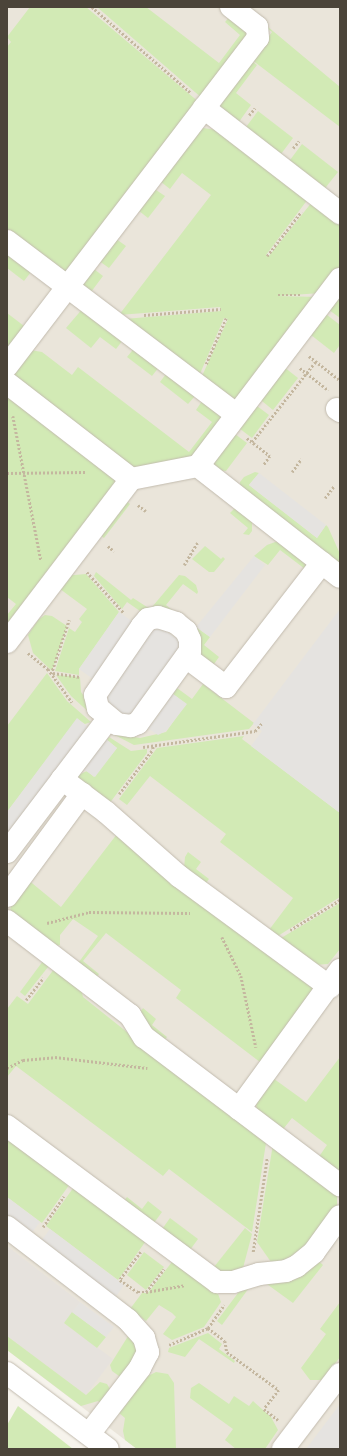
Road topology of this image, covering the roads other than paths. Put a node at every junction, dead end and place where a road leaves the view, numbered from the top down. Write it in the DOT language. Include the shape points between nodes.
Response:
graph roads {
  1 [pos="232,7"];
  2 [pos="205,107"];
  3 [pos="340,213"];
  4 [pos="7,241"];
  5 [pos="340,279"];
  6 [pos="67,286"];
  7 [pos="7,366"];
  8 [pos="11,386"];
  9 [pos="232,419"];
  10 [pos="198,466"];
  11 [pos="123,473"];
  12 [pos="322,563"];
  13 [pos="340,576"];
  14 [pos="10,639"];
  15 [pos="186,658"];
  16 [pos="108,719"];
  17 [pos="62,779"];
  18 [pos="82,794"];
  19 [pos="7,852"];
  20 [pos="7,896"];
  21 [pos="12,927"];
  22 [pos="335,978"];
  23 [pos="239,1109"];
  24 [pos="7,1126"];
  25 [pos="340,1185"];
  26 [pos="340,1216"];
  27 [pos="7,1227"];
  28 [pos="7,1373"];
  29 [pos="340,1374"];
  30 [pos="89,1434"];
  31 [pos="108,1449"];
  32 [pos="283,1449"];
  1 -- 2 [label="street" via="257,27 258,38"];
  2 -- 3 [label="street"];
  2 -- 6 [label="street"];
  4 -- 6 [label="street"];
  5 -- 9 [label="street"];
  6 -- 7 [label="street"];
  6 -- 9 [label="street" via="196,384"];
  8 -- 11 [label="street"];
  9 -- 10 [label="street"];
  10 -- 11 [label="street"];
  10 -- 12 [label="street"];
  11 -- 14 [label="street" via="50,585"];
  12 -- 13 [label="street"];
  12 -- 15 [label="street" via="226,687"];
  15 -- 16 [label="street" via="138,723 125,726"];
  15 -- 16 [label="street" via="190,651 190,640 186,631 176,623 158,617 148,619 98,688 95,703"];
  16 -- 17 [label="street"];
  17 -- 18 [label="street"];
  17 -- 19 [label="street"];
  18 -- 20 [label="street"];
  18 -- 22 [label="street" via="221,912 270,943"];
  21 -- 23 [label="street" via="130,1015 144,1038"];
  22 -- 23 [label="street"];
  23 -- 25 [label="street"];
  24 -- 26 [label="street" via="207,1276 224,1284 286,1271 297,1266 314,1252"];
  27 -- 30 [label="street" via="134,1325 144,1338 148,1352 140,1368"];
  28 -- 30 [label="street"];
  29 -- 32 [label="street"];
  30 -- 31 [label="street"];
}
